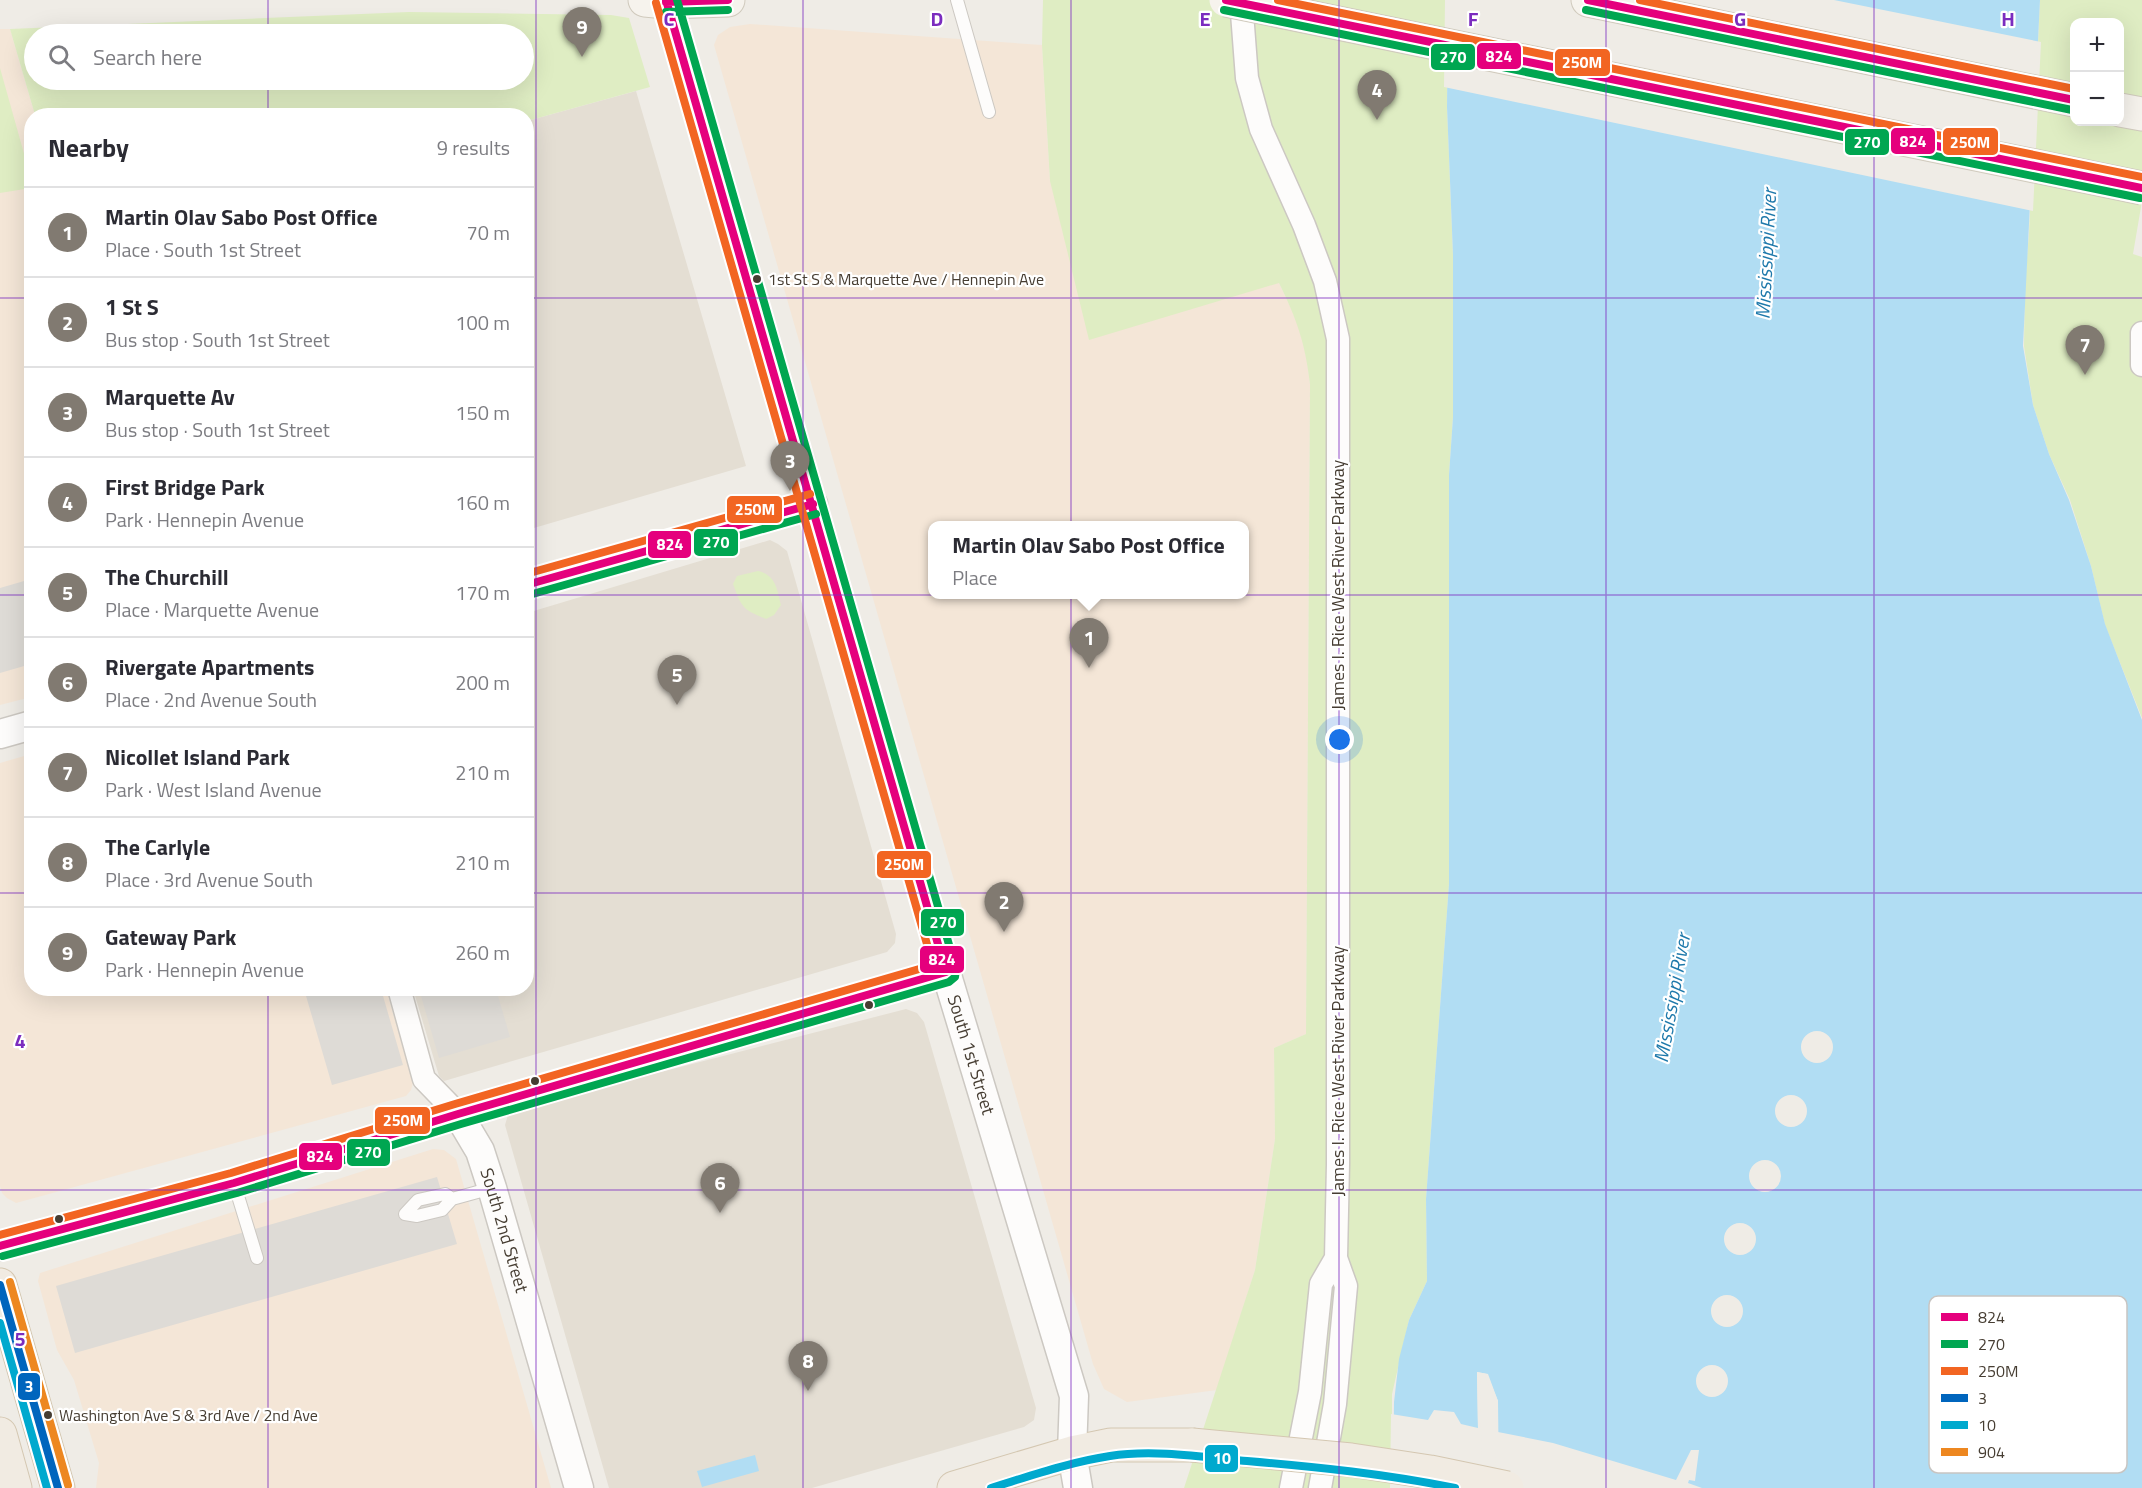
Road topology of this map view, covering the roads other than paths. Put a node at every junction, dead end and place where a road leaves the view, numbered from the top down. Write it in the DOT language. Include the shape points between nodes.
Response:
graph roads {
  1 [pos="728,0"];
  2 [pos="957,0"];
  3 [pos="1226,0"];
  4 [pos="1241,0"];
  5 [pos="1588,0"];
  6 [pos="659,1"];
  7 [pos="2070,99"];
  8 [pos="2124,111"];
  9 [pos="989,112"];
  10 [pos="2142,114"];
  11 [pos="2142,188"];
  12 [pos="2142,333"];
  13 [pos="2142,365"];
  14 [pos="813,504"];
  15 [pos="534,583"];
  16 [pos="24,727"];
  17 [pos="0,734"];
  18 [pos="946,972"];
  19 [pos="401,996"];
  20 [pos="458,1114"];
  21 [pos="234,1183"];
  22 [pos="492,1188"];
  23 [pos="452,1199"];
  24 [pos="0,1246"];
  25 [pos="257,1258"];
  26 [pos="1336,1258"];
  27 [pos="0,1285"];
  28 [pos="0,1434"];
  29 [pos="1072,1453"];
  30 [pos="15,1488"];
  31 [pos="58,1488"];
  32 [pos="579,1488"];
  33 [pos="954,1488"];
  34 [pos="1078,1488"];
  35 [pos="1292,1488"];
  36 [pos="1320,1488"];
  37 [pos="1507,1488"];
  1 -- 6 [label="main road"];
  2 -- 9 [label="lane"];
  3 -- 11 [label="main road, bridge"];
  4 -- 26 [label="street, James I. Rice West River Parkway" via="1247,78 1261,129 1304,225 1324,281 1338,339"];
  5 -- 7 [label="main road"];
  6 -- 14 [label="street, South 1st Street"];
  8 -- 10 [label="main road"];
  12 -- 13 [label="street"];
  14 -- 15 [label="street"];
  14 -- 18 [label="street, South 1st Street"];
  16 -- 17 [label="street"];
  18 -- 20 [label="street"];
  18 -- 29 [label="street, South 1st Street" via="1074,1396"];
  19 -- 20 [label="street, South 2nd Street" via="424,1079"];
  20 -- 21 [label="street"];
  20 -- 22 [label="street, South 2nd Street" via="480,1151"];
  21 -- 24 [label="street"];
  21 -- 25 [label="lane"];
  22 -- 23 [label="lane"];
  22 -- 32 [label="street, South 2nd Street"];
  26 -- 35 [label="street, James I. Rice West River Parkway" via="1321,1284 1310,1392"];
  26 -- 36 [label="street, James I. Rice West River Parkway" via="1346,1286 1335,1404"];
  27 -- 31 [label="main road"];
  28 -- 30 [label="main road"];
  29 -- 33 [label="main road"];
  29 -- 34 [label="street, South 1st Street"];
  29 -- 37 [label="main road, bridge" via="1112,1445 1192,1445 1362,1461"];
}
